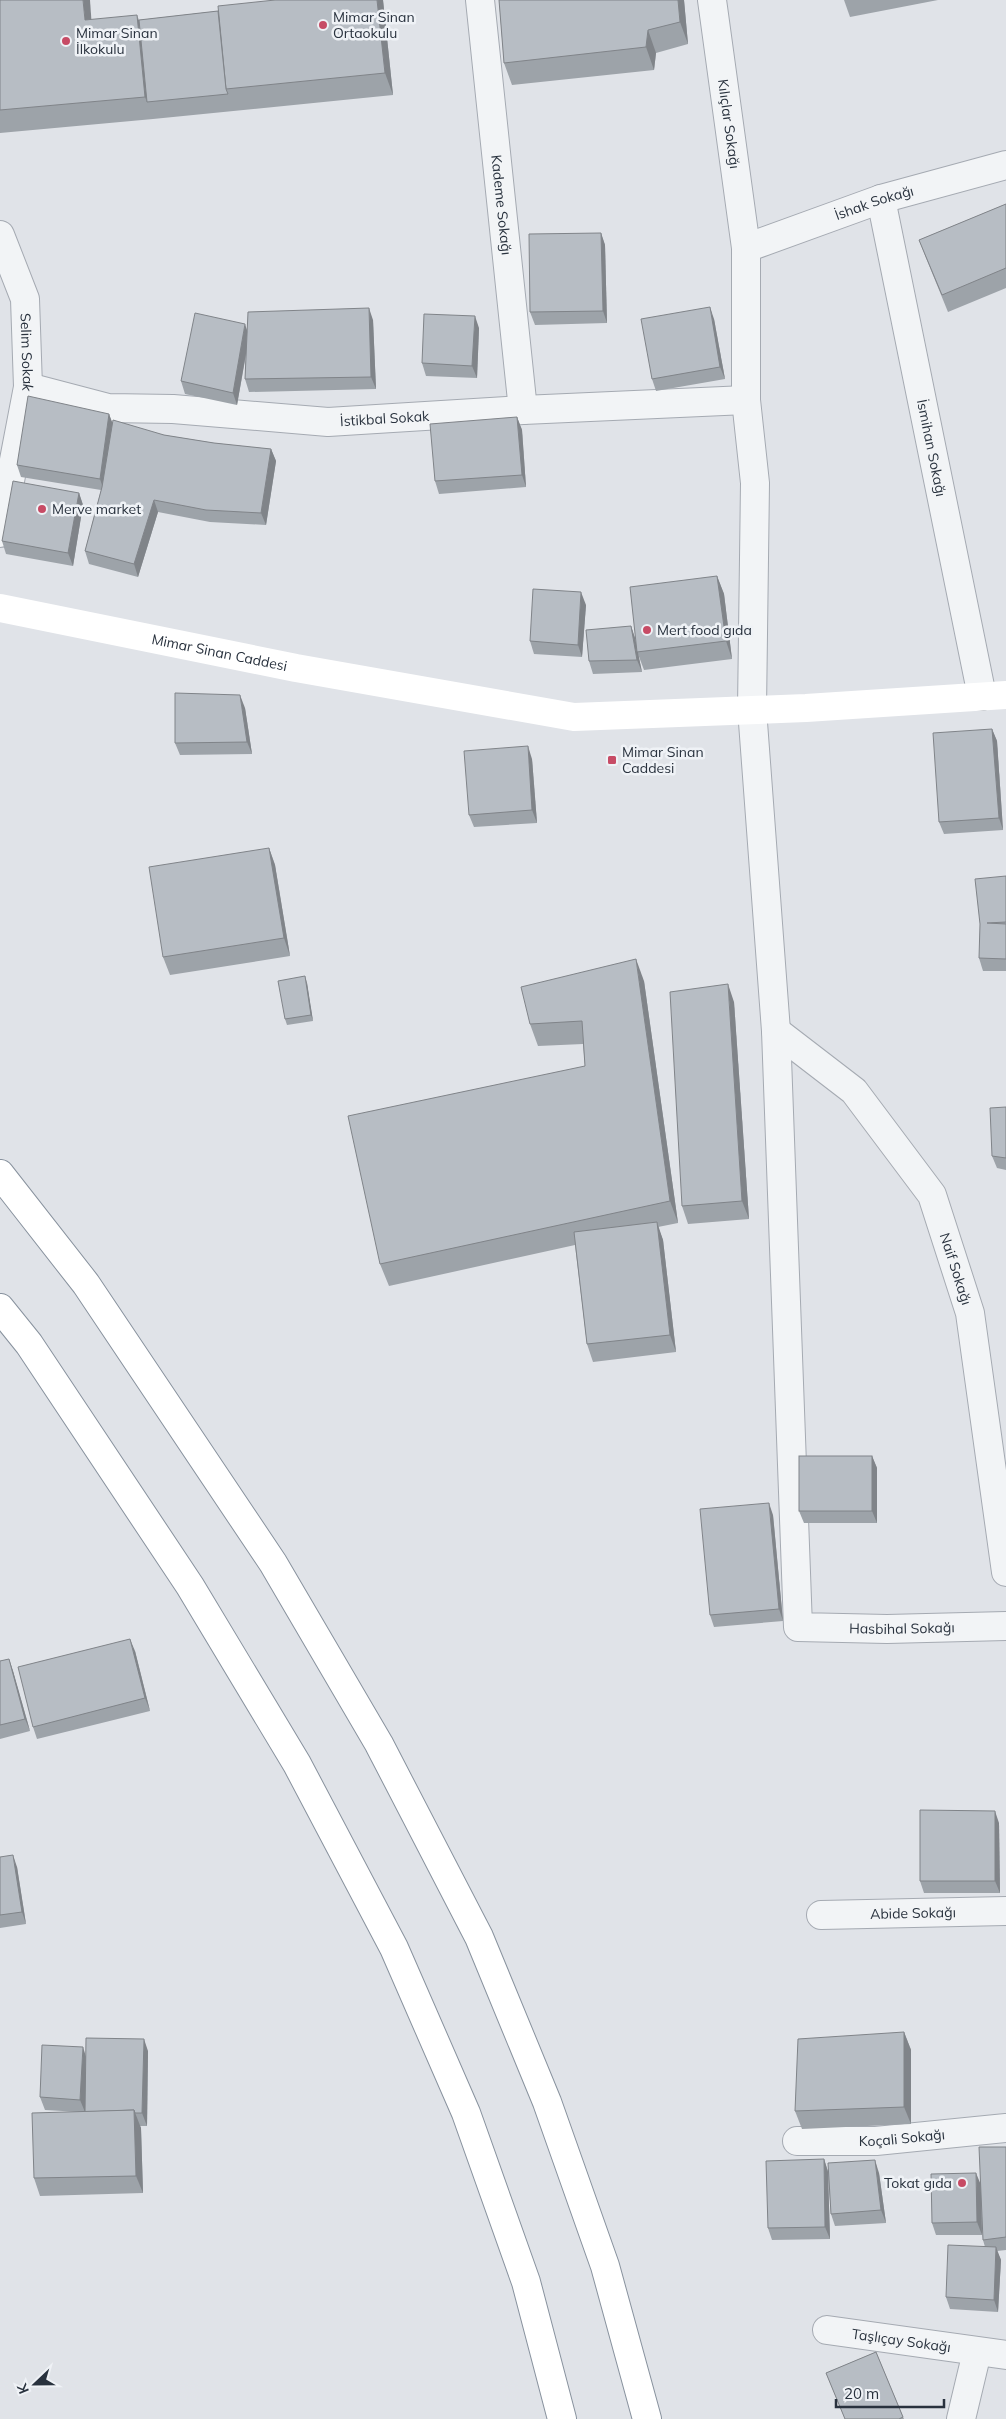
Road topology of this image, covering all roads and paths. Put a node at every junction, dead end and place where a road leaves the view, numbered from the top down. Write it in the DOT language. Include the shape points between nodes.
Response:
graph roads {
  1 [pos="480,0"];
  2 [pos="712,0"];
  3 [pos="1006,165"];
  4 [pos="881,199"];
  5 [pos="0,235"];
  6 [pos="746,248"];
  7 [pos="28,387"];
  8 [pos="746,400"];
  9 [pos="523,410"];
  10 [pos="0,533"];
  11 [pos="0,608"];
  12 [pos="994,695"];
  13 [pos="752,710"];
  14 [pos="776,1031"];
  15 [pos="0,1174"];
  16 [pos="0,1308"];
  17 [pos="1006,1572"];
  18 [pos="1006,1626"];
  19 [pos="798,1627"];
  20 [pos="1006,1911"];
  21 [pos="821,1915"];
  22 [pos="1006,2128"];
  23 [pos="797,2141"];
  24 [pos="526,2282"];
  25 [pos="827,2330"];
  26 [pos="977,2352"];
  27 [pos="1006,2355"];
  28 [pos="551,2419"];
  29 [pos="562,2419"];
  30 [pos="647,2419"];
  31 [pos="961,2419"];
  1 -- 9 [label="street, Kademe Sokağı"];
  2 -- 6 [label="street, Kılıçlar Sokağı"];
  3 -- 4 [label="street, İshak Sokağı"];
  4 -- 6 [label="street, İshak Sokağı"];
  4 -- 12 [label="street, İsmihan Sokağı"];
  5 -- 7 [label="street, Selim Sokak" via="25,299"];
  6 -- 8 [label="street, Kılıçlar Sokağı"];
  7 -- 9 [label="street, İstikbal Sokak" via="108,408 173,409 328,422"];
  7 -- 10 [label="street, Selim Sokak"];
  8 -- 9 [label="street, İstikbal Sokak"];
  8 -- 13 [label="street, Kılıçlar Sokağı" via="755,483"];
  11 -- 13 [label="main road, Mimar Sinan Caddesi" via="296,668 574,717"];
  12 -- 13 [label="main road, Mimar Sinan Caddesi"];
  13 -- 14 [label="street, Kılıçlar Sokağı"];
  14 -- 17 [label="street, Naif Sokağı" via="854,1091 932,1194 970,1313"];
  14 -- 19 [label="street, Kılıçlar Sokağı"];
  15 -- 30 [label="main road" via="86,1284 273,1563 380,1744 479,1937 547,2102 605,2266"];
  16 -- 24 [label="main road" via="28,1344 190,1586 301,1773 394,1948 466,2113"];
  18 -- 19 [label="street, Hasbihal Sokağı"];
  20 -- 21 [label="street, Abide Sokağı"];
  22 -- 23 [label="street, Koçali Sokağı" via="876,2141"];
  24 -- 28 [label="main road"];
  24 -- 29 [label="main road"];
  25 -- 26 [label="street, Taşlıçay Sokağı"];
  26 -- 27 [label="street, Taşlıçay Sokağı"];
  26 -- 31 [label="street"];
}
